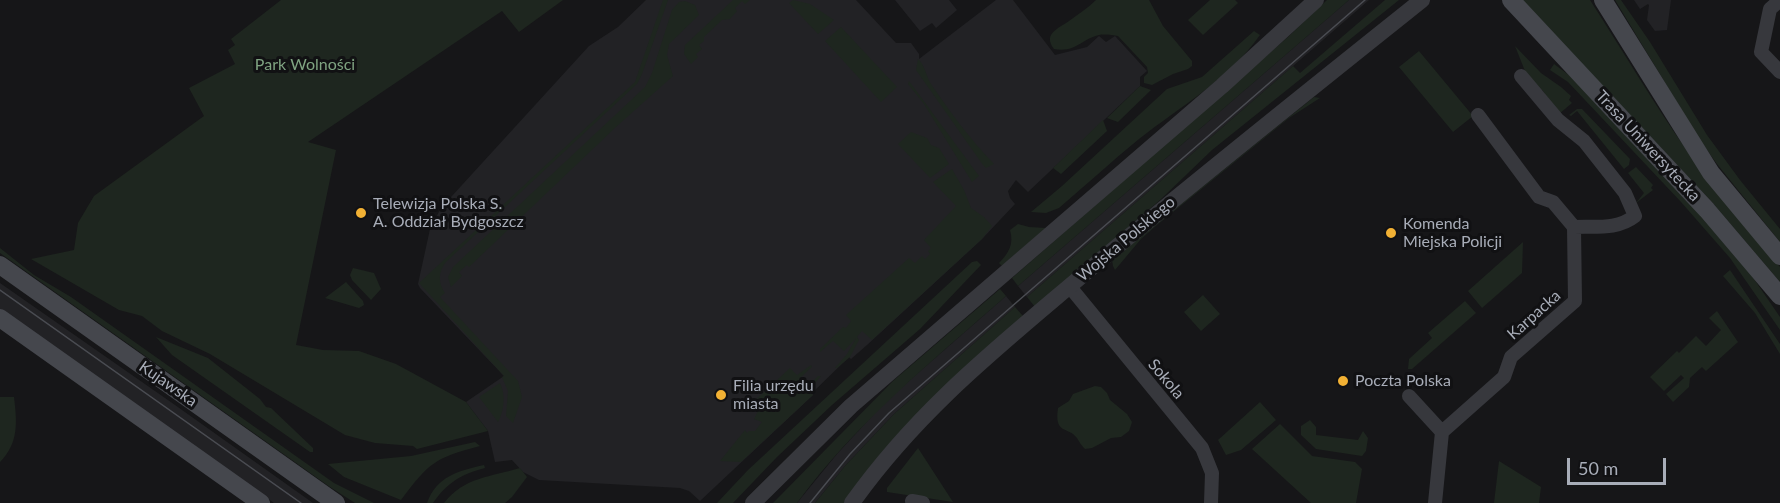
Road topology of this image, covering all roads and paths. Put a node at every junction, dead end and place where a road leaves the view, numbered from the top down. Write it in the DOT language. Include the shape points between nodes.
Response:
graph roads {
  1 [pos="1316,0"];
  2 [pos="1422,0"];
  3 [pos="1511,0"];
  4 [pos="1603,0"];
  5 [pos="1780,0"];
  6 [pos="1780,72"];
  7 [pos="1521,76"];
  8 [pos="1478,115"];
  9 [pos="1574,227"];
  10 [pos="1780,255"];
  11 [pos="0,266"];
  12 [pos="1070,287"];
  13 [pos="1780,296"];
  14 [pos="0,318"];
  15 [pos="1409,396"];
  16 [pos="1442,432"];
  17 [pos="261,503"];
  18 [pos="336,503"];
  19 [pos="753,503"];
  20 [pos="852,503"];
  21 [pos="1211,503"];
  22 [pos="1435,503"];
  1 -- 19 [label="street" via="1204,102 851,406"];
  2 -- 12 [label="street, Wojska Polskiego"];
  3 -- 13 [label="main road, Trasa Uniwersytecka" via="1707,210"];
  4 -- 10 [label="main road, Trasa Uniwersytecka" via="1711,173"];
  5 -- 6 [label="street" via="1770,9 1761,52"];
  7 -- 9 [label="street" via="1558,120 1584,141 1625,193 1635,216 1614,227"];
  8 -- 9 [label="street" via="1539,197 1553,202"];
  9 -- 16 [label="street, Karpacka" via="1575,301 1511,357 1504,377"];
  11 -- 18 [label="main road, Kujawska"];
  12 -- 20 [label="street, Wojska Polskiego" via="934,405"];
  12 -- 21 [label="street, Sokola" via="1202,448 1212,473"];
  14 -- 17 [label="main road"];
  15 -- 16 [label="street"];
  16 -- 22 [label="street"];
}
